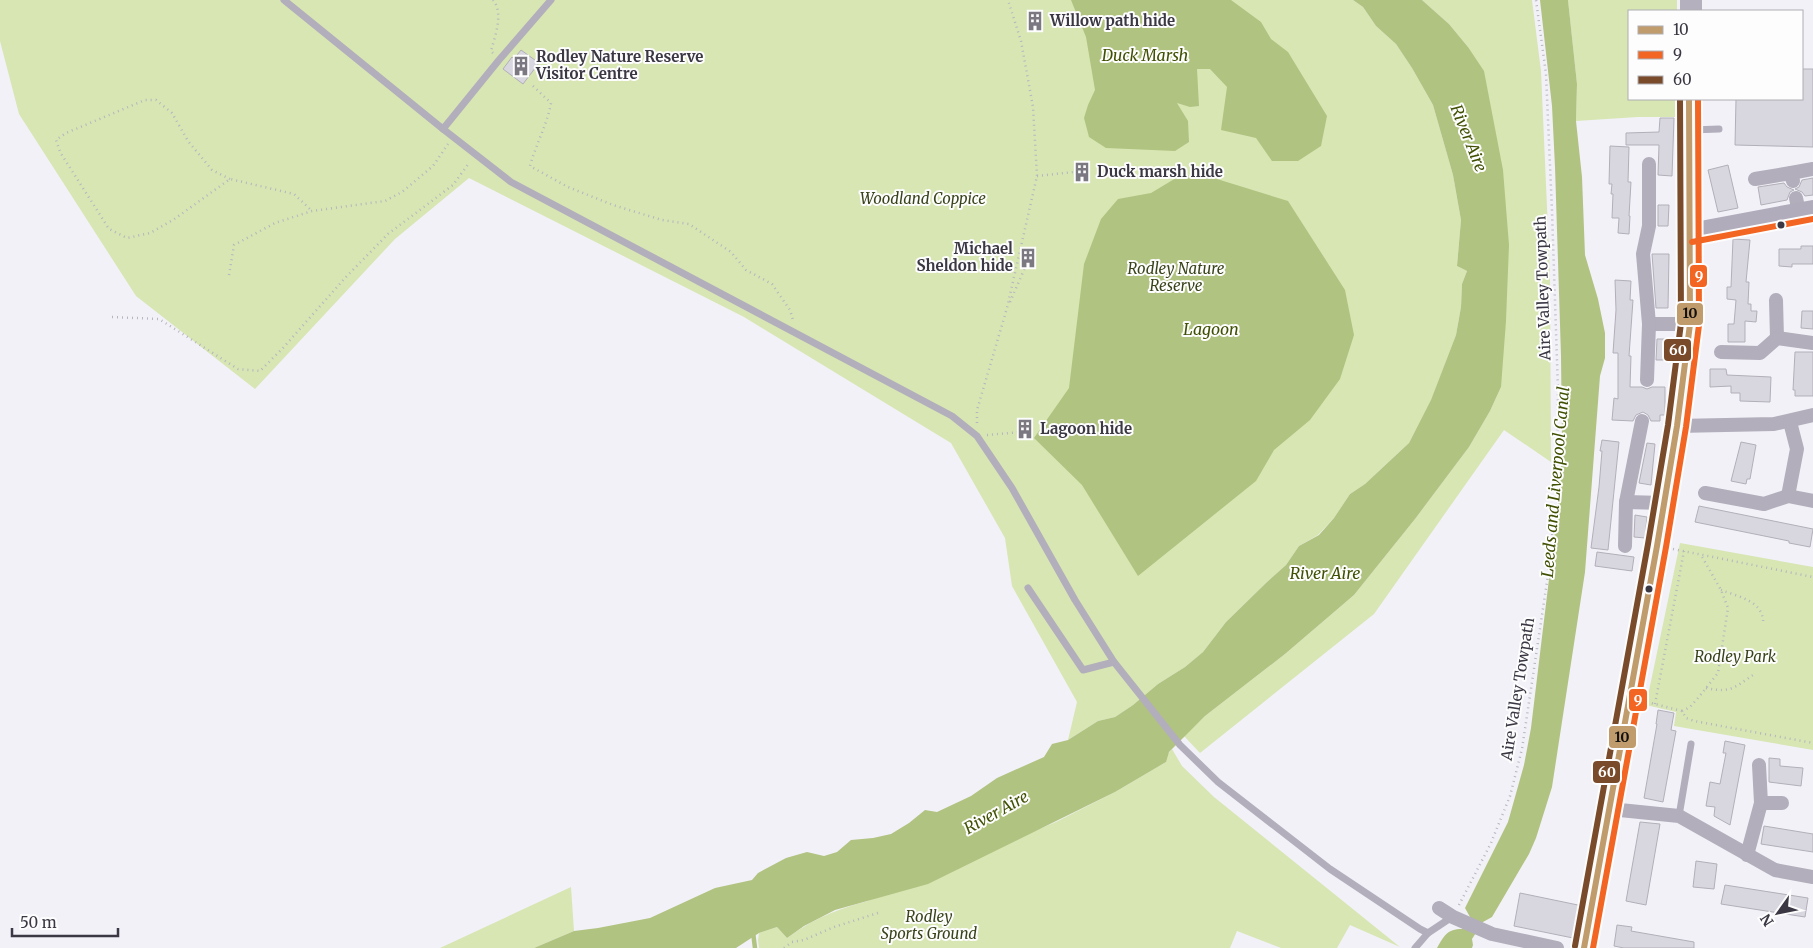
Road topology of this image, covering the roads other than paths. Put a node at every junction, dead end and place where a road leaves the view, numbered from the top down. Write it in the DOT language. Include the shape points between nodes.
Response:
graph roads {
  1 [pos="284,0"];
  2 [pos="551,0"];
  3 [pos="1689,100"];
  4 [pos="443,129"];
  5 [pos="1718,129"];
  6 [pos="1689,130"];
  7 [pos="1649,164"];
  8 [pos="1813,169"];
  9 [pos="1755,179"];
  10 [pos="1803,206"];
  11 [pos="1690,233"];
  12 [pos="1776,300"];
  13 [pos="1648,324"];
  14 [pos="1690,324"];
  15 [pos="1777,338"];
  16 [pos="1813,343"];
  17 [pos="1721,352"];
  18 [pos="1647,380"];
  19 [pos="1813,415"];
  20 [pos="1642,421"];
  21 [pos="1790,422"];
  22 [pos="1677,426"];
  23 [pos="1705,493"];
  24 [pos="1788,496"];
  25 [pos="1813,501"];
  26 [pos="1626,502"];
  27 [pos="1663,503"];
  28 [pos="1625,546"];
  29 [pos="1028,588"];
  30 [pos="1114,662"];
  31 [pos="1690,744"];
  32 [pos="1759,766"];
  33 [pos="1761,803"];
  34 [pos="1782,803"];
  35 [pos="1610,809"];
  36 [pos="1679,816"];
  37 [pos="1747,855"];
  38 [pos="1813,877"];
  39 [pos="1439,908"];
  40 [pos="1458,919"];
  41 [pos="1428,933"];
  42 [pos="1414,948"];
  43 [pos="1557,948"];
  44 [pos="1584,948"];
  1 -- 4 [label="lane"];
  2 -- 4 [label="lane"];
  3 -- 6 [label="main road"];
  4 -- 30 [label="lane" via="511,182 952,416 977,436 1012,488"];
  5 -- 6 [label="lane"];
  6 -- 11 [label="main road"];
  7 -- 13 [label="street" via="1650,226 1643,254"];
  8 -- 9 [label="street" via="1792,177"];
  10 -- 11 [label="street"];
  11 -- 14 [label="main road"];
  12 -- 15 [label="street"];
  13 -- 14 [label="street"];
  13 -- 18 [label="street"];
  14 -- 22 [label="main road"];
  15 -- 16 [label="street"];
  15 -- 17 [label="street" via="1760,353"];
  19 -- 21 [label="street"];
  20 -- 26 [label="street"];
  21 -- 22 [label="street"];
  21 -- 24 [label="street" via="1796,448"];
  22 -- 27 [label="main road"];
  23 -- 24 [label="street" via="1764,504"];
  24 -- 25 [label="street"];
  26 -- 27 [label="street"];
  26 -- 28 [label="street"];
  27 -- 35 [label="main road"];
  29 -- 30 [label="lane" via="1083,670"];
  30 -- 41 [label="lane" via="1180,745 1218,782 1330,869"];
  31 -- 36 [label="lane"];
  32 -- 33 [label="street"];
  33 -- 34 [label="street"];
  33 -- 37 [label="street"];
  35 -- 36 [label="street"];
  35 -- 44 [label="main road"];
  36 -- 37 [label="street"];
  37 -- 38 [label="street" via="1775,870"];
  39 -- 40 [label="street"];
  40 -- 41 [label="lane"];
  40 -- 43 [label="street" via="1492,934"];
  41 -- 42 [label="lane"];
}
